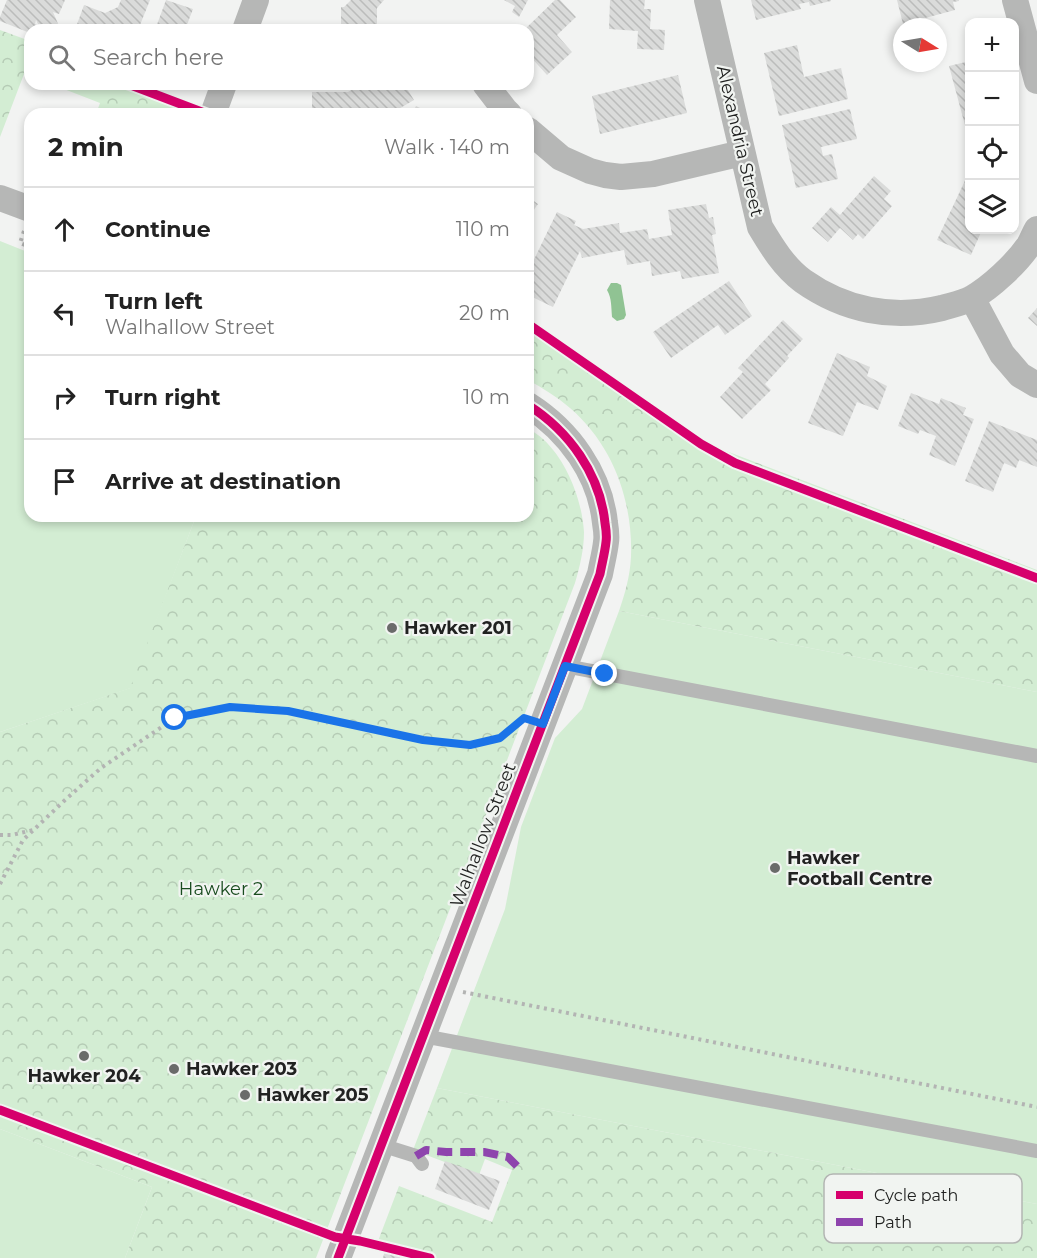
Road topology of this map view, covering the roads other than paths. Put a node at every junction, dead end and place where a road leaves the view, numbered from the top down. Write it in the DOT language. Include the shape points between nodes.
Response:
graph roads {
  1 [pos="256,0"];
  2 [pos="707,0"];
  3 [pos="1015,0"];
  4 [pos="247,24"];
  5 [pos="1037,81"];
  6 [pos="222,90"];
  7 [pos="490,90"];
  8 [pos="215,108"];
  9 [pos="503,108"];
  10 [pos="534,135"];
  11 [pos="742,153"];
  12 [pos="0,198"];
  13 [pos="24,207"];
  14 [pos="1037,229"];
  15 [pos="972,298"];
  16 [pos="1037,385"];
  17 [pos="534,409"];
  18 [pos="565,666"];
  19 [pos="1037,756"];
  20 [pos="423,1036"];
  21 [pos="381,1145"];
  22 [pos="1037,1151"];
  23 [pos="422,1164"];
  24 [pos="338,1258"];
  1 -- 4 [label="street"];
  2 -- 11 [label="street, Alexandria Street"];
  3 -- 5 [label="street"];
  6 -- 8 [label="street"];
  7 -- 9 [label="street"];
  10 -- 11 [label="street" via="561,158 590,171 621,177 653,174"];
  11 -- 15 [label="street, Alexandria Street" via="760,227 777,255 801,280 832,298 885,313 921,313"];
  12 -- 13 [label="street"];
  14 -- 15 [label="street, Alexandria Street" via="1029,245 1004,274"];
  15 -- 16 [label="street" via="1002,354 1020,375"];
  17 -- 18 [label="street, Walhallow Street" via="556,426 581,455 603,506 607,540 600,574"];
  18 -- 19 [label="lane"];
  18 -- 20 [label="street, Walhallow Street"];
  20 -- 21 [label="street, Walhallow Street"];
  20 -- 22 [label="lane"];
  21 -- 23 [label="lane" via="416,1156"];
  21 -- 24 [label="street, Walhallow Street"];
}
